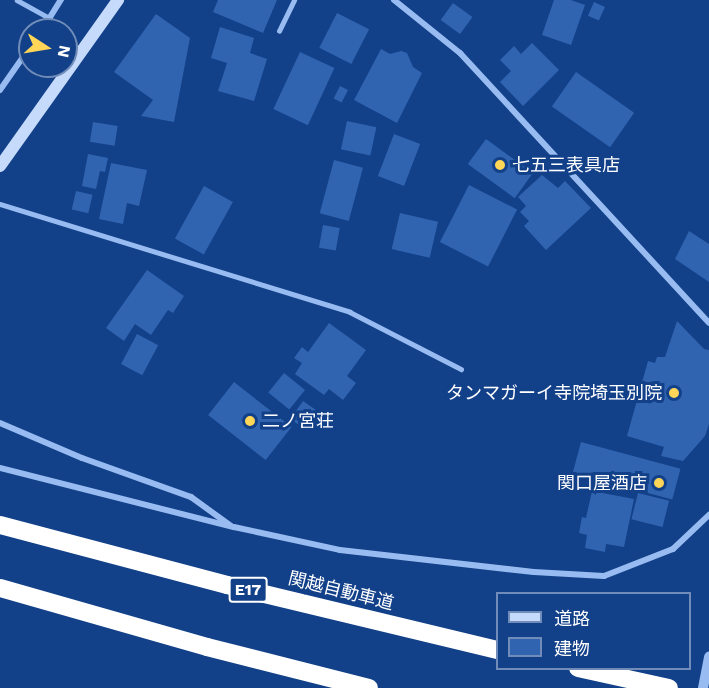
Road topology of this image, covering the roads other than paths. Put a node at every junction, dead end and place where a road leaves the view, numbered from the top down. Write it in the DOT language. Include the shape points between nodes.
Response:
graph roads {
  1 [pos="17,0"];
  2 [pos="62,0"];
  3 [pos="118,0"];
  4 [pos="294,0"];
  5 [pos="394,0"];
  6 [pos="50,18"];
  7 [pos="279,31"];
  8 [pos="18,64"];
  9 [pos="0,90"];
  10 [pos="0,166"];
  11 [pos="0,204"];
  12 [pos="709,323"];
  13 [pos="461,369"];
  14 [pos="0,423"];
  15 [pos="0,468"];
  16 [pos="709,515"];
  17 [pos="0,525"];
  18 [pos="234,528"];
  19 [pos="0,588"];
  20 [pos="496,650"];
  21 [pos="709,657"];
  22 [pos="583,670"];
  23 [pos="369,688"];
  24 [pos="669,688"];
  25 [pos="703,688"];
  1 -- 6 [label="lane"];
  2 -- 6 [label="street"];
  3 -- 10 [label="main road"];
  4 -- 7 [label="lane"];
  5 -- 12 [label="street" via="460,53"];
  8 -- 9 [label="street"];
  11 -- 13 [label="lane" via="350,312"];
  14 -- 18 [label="street" via="82,458 191,497"];
  15 -- 18 [label="street"];
  16 -- 18 [label="street" via="673,549 604,576 534,573 340,550"];
  17 -- 20 [label="highway, 関越自動車道 / E17"];
  19 -- 23 [label="highway"];
  21 -- 25 [label="street"];
  22 -- 24 [label="highway"];
}
